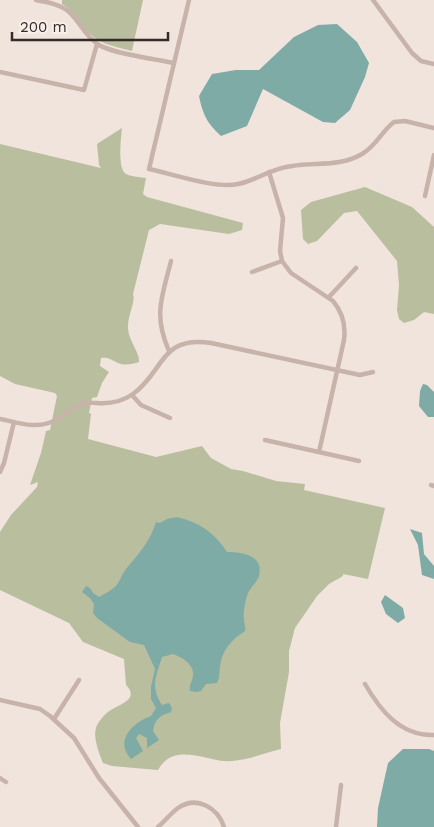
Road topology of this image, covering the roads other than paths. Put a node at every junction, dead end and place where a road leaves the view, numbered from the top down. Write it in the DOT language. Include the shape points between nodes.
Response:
graph roads {
  1 [pos="36,0"];
  2 [pos="189,0"];
  3 [pos="373,0"];
  4 [pos="97,44"];
  5 [pos="174,63"];
  6 [pos="434,64"];
  7 [pos="0,72"];
  8 [pos="434,128"];
  9 [pos="434,155"];
  10 [pos="269,172"];
  11 [pos="425,196"];
  12 [pos="171,261"];
  13 [pos="282,261"];
  14 [pos="356,268"];
  15 [pos="252,272"];
  16 [pos="329,298"];
  17 [pos="169,351"];
  18 [pos="337,371"];
  19 [pos="373,372"];
  20 [pos="132,395"];
  21 [pos="170,418"];
  22 [pos="0,419"];
  23 [pos="14,422"];
  24 [pos="265,440"];
  25 [pos="319,452"];
  26 [pos="359,461"];
  27 [pos="0,472"];
  28 [pos="79,680"];
  29 [pos="364,684"];
  30 [pos="0,700"];
  31 [pos="54,719"];
  32 [pos="434,735"];
  33 [pos="0,778"];
  34 [pos="6,782"];
  35 [pos="341,785"];
  36 [pos="138,827"];
  37 [pos="158,827"];
  38 [pos="224,827"];
  39 [pos="336,827"];
  1 -- 4 [label="street" via="66,10"];
  2 -- 5 [label="street"];
  3 -- 6 [label="street" via="412,53 421,61"];
  4 -- 5 [label="street"];
  4 -- 7 [label="street" via="84,90"];
  5 -- 10 [label="street" via="149,169 226,186 247,182"];
  8 -- 10 [label="street" via="405,121 394,122 370,149 352,159 340,163 290,166"];
  9 -- 11 [label="street"];
  10 -- 13 [label="street" via="283,218"];
  12 -- 17 [label="street" via="160,314 162,334"];
  13 -- 15 [label="street"];
  13 -- 16 [label="street" via="291,273"];
  14 -- 16 [label="street"];
  16 -- 18 [label="street" via="338,307 344,323"];
  17 -- 18 [label="street" via="201,341"];
  17 -- 20 [label="street"];
  18 -- 19 [label="street" via="360,376"];
  18 -- 25 [label="street"];
  20 -- 21 [label="street" via="140,405"];
  20 -- 23 [label="street" via="111,403 81,404 45,425"];
  22 -- 23 [label="street"];
  23 -- 27 [label="street"];
  24 -- 25 [label="street"];
  25 -- 26 [label="street"];
  28 -- 31 [label="street"];
  29 -- 32 [label="street" via="380,709 403,728"];
  30 -- 31 [label="street" via="40,709"];
  31 -- 36 [label="street" via="74,738 99,778"];
  33 -- 34 [label="street"];
  35 -- 39 [label="street"];
  37 -- 38 [label="street" via="177,808 192,803 214,810"];
}
